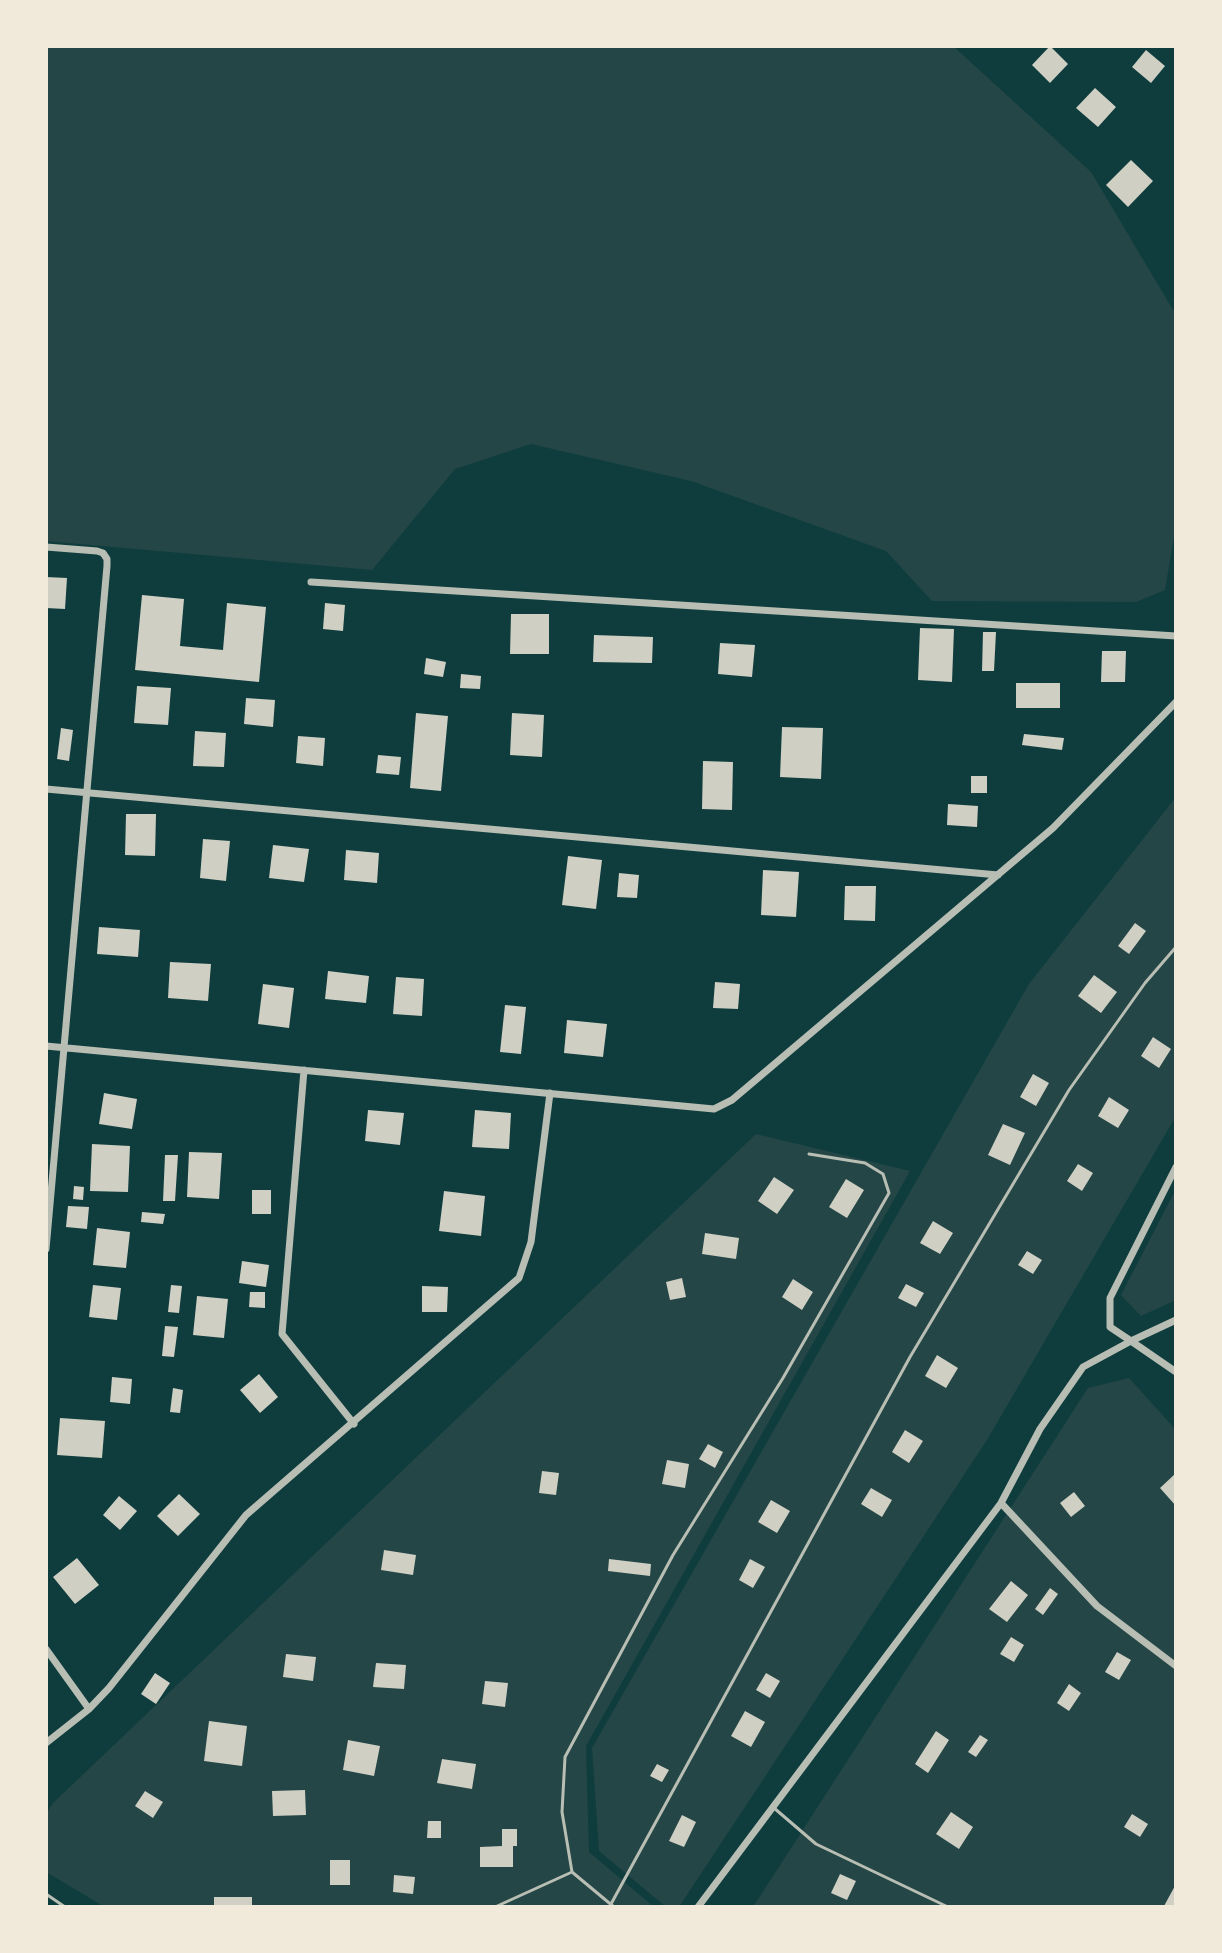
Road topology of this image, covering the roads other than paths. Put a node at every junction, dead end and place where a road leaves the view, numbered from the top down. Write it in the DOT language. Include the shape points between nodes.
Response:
graph roads {
  1 [pos="46,547"];
  2 [pos="311,582"];
  3 [pos="1176,636"];
  4 [pos="1176,702"];
  5 [pos="46,789"];
  6 [pos="87,792"];
  7 [pos="998,875"];
  8 [pos="1176,947"];
  9 [pos="46,1046"];
  10 [pos="64,1048"];
  11 [pos="304,1070"];
  12 [pos="550,1093"];
  13 [pos="809,1154"];
  14 [pos="1176,1167"];
  15 [pos="46,1249"];
  16 [pos="1176,1320"];
  17 [pos="1131,1341"];
  18 [pos="1176,1372"];
  19 [pos="354,1424"];
  20 [pos="1001,1503"];
  21 [pos="46,1649"];
  22 [pos="1176,1666"];
  23 [pos="89,1709"];
  24 [pos="46,1743"];
  25 [pos="771,1806"];
  26 [pos="572,1872"];
  27 [pos="46,1894"];
  28 [pos="612,1906"];
  29 [pos="65,1907"];
  30 [pos="495,1907"];
  31 [pos="698,1907"];
  32 [pos="948,1907"];
  1 -- 6 [label="street" via="103,553 107,559"];
  2 -- 3 [label="street"];
  4 -- 7 [label="street" via="1053,828"];
  5 -- 6 [label="street"];
  6 -- 7 [label="street"];
  6 -- 10 [label="street"];
  7 -- 12 [label="street" via="732,1100 714,1109"];
  8 -- 28 [label="lane" via="1069,1090 925,1332"];
  9 -- 10 [label="street"];
  10 -- 11 [label="street"];
  10 -- 15 [label="street"];
  11 -- 12 [label="street"];
  11 -- 19 [label="street" via="282,1334"];
  12 -- 19 [label="street" via="531,1242 519,1278"];
  13 -- 26 [label="lane" via="865,1163 883,1174 889,1193 673,1555 565,1757 562,1812"];
  14 -- 17 [label="street" via="1110,1298 1110,1327"];
  16 -- 17 [label="street"];
  17 -- 18 [label="street"];
  17 -- 20 [label="street" via="1083,1367 1040,1429"];
  19 -- 23 [label="street" via="246,1515"];
  20 -- 22 [label="street" via="1097,1606"];
  20 -- 25 [label="street"];
  21 -- 23 [label="street"];
  23 -- 24 [label="street"];
  25 -- 31 [label="street"];
  25 -- 32 [label="lane" via="816,1844"];
  26 -- 28 [label="lane"];
  26 -- 30 [label="lane"];
  27 -- 29 [label="lane"];
}
